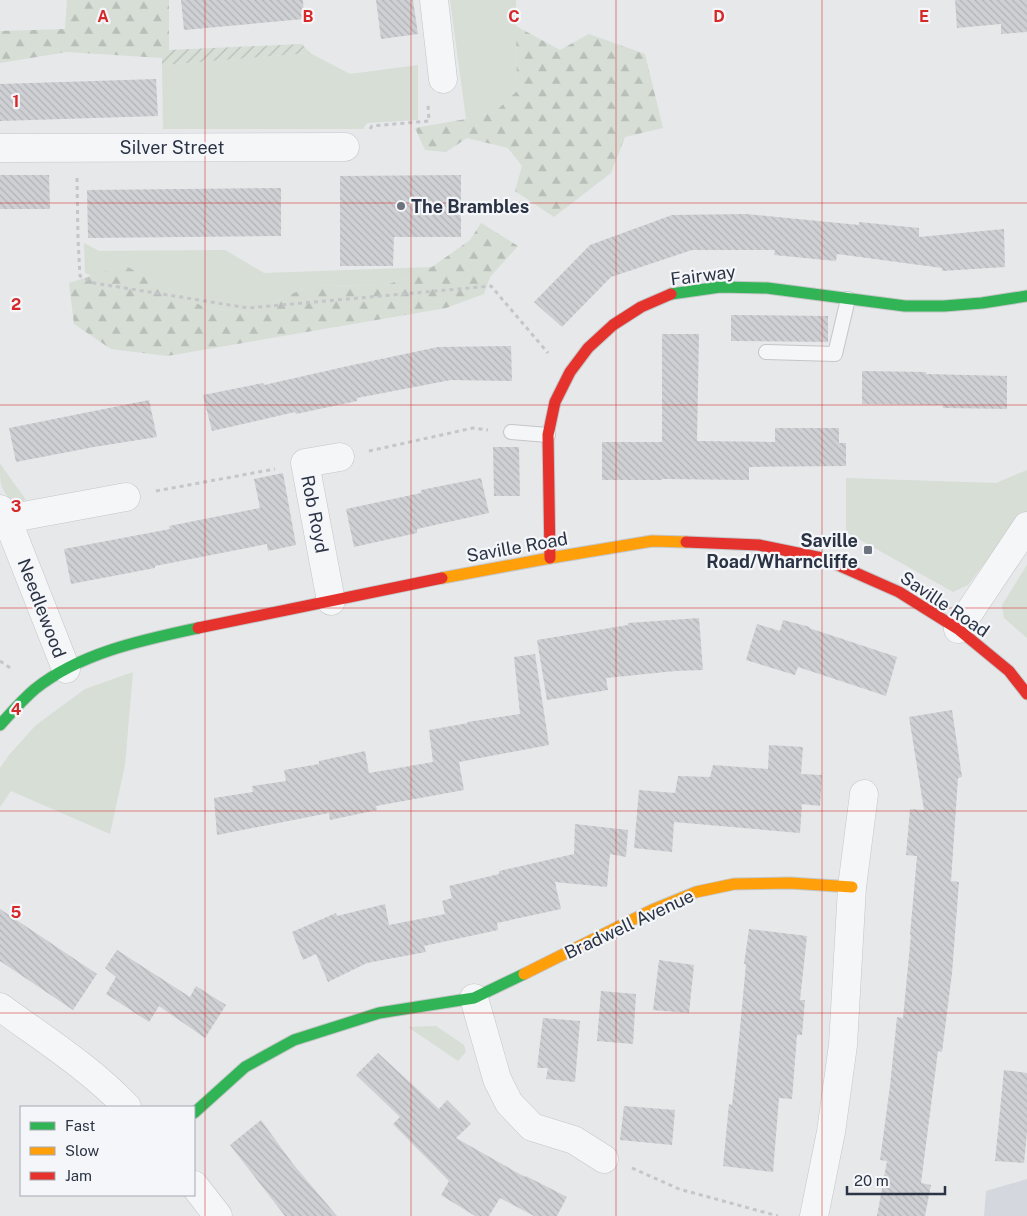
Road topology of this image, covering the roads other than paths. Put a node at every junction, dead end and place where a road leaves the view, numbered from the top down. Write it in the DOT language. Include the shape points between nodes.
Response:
graph roads {
  1 [pos="434,0"];
  2 [pos="443,79"];
  3 [pos="345,147"];
  4 [pos="0,148"];
  5 [pos="1027,296"];
  6 [pos="848,299"];
  7 [pos="766,352"];
  8 [pos="511,432"];
  9 [pos="548,435"];
  10 [pos="340,457"];
  11 [pos="126,497"];
  12 [pos="4,514"];
  13 [pos="1027,526"];
  14 [pos="550,558"];
  15 [pos="331,601"];
  16 [pos="958,629"];
  17 [pos="66,669"];
  18 [pos="1027,694"];
  19 [pos="0,725"];
  20 [pos="864,794"];
  21 [pos="852,887"];
  22 [pos="474,998"];
  23 [pos="0,1008"];
  24 [pos="126,1106"];
  25 [pos="195,1112"];
  26 [pos="604,1159"];
  27 [pos="195,1186"];
  28 [pos="218,1216"];
  29 [pos="814,1216"];
  1 -- 2 [label="street"];
  3 -- 4 [label="street, Silver Street"];
  5 -- 6 [label="street, Fairway" via="944,306 905,306"];
  6 -- 7 [label="lane" via="835,354"];
  6 -- 9 [label="street, Fairway" via="767,288 720,287 673,293 641,307 613,325 588,348 570,372 555,402"];
  8 -- 9 [label="lane"];
  9 -- 14 [label="street, Fairway"];
  10 -- 15 [label="street, Rob Royd" via="305,463"];
  11 -- 12 [label="street, Needlewood"];
  12 -- 17 [label="street, Needlewood"];
  13 -- 16 [label="street"];
  14 -- 15 [label="street, Saville Road"];
  14 -- 16 [label="street, Saville Road" via="652,541 759,545 822,558 899,592"];
  15 -- 17 [label="street, Saville Road" via="133,643"];
  16 -- 18 [label="street, Saville Road" via="1009,671"];
  17 -- 19 [label="street, Saville Road" via="34,690"];
  20 -- 21 [label="street"];
  21 -- 22 [label="street, Bradwell Avenue" via="734,884 696,892 652,910"];
  21 -- 29 [label="street" via="844,1045"];
  22 -- 25 [label="street, Bradwell Avenue" via="379,1013 294,1040 245,1067"];
  22 -- 26 [label="street" via="497,1079 509,1103 532,1127 580,1131"];
  23 -- 24 [label="street" via="88,1070"];
  27 -- 28 [label="street"];
}
